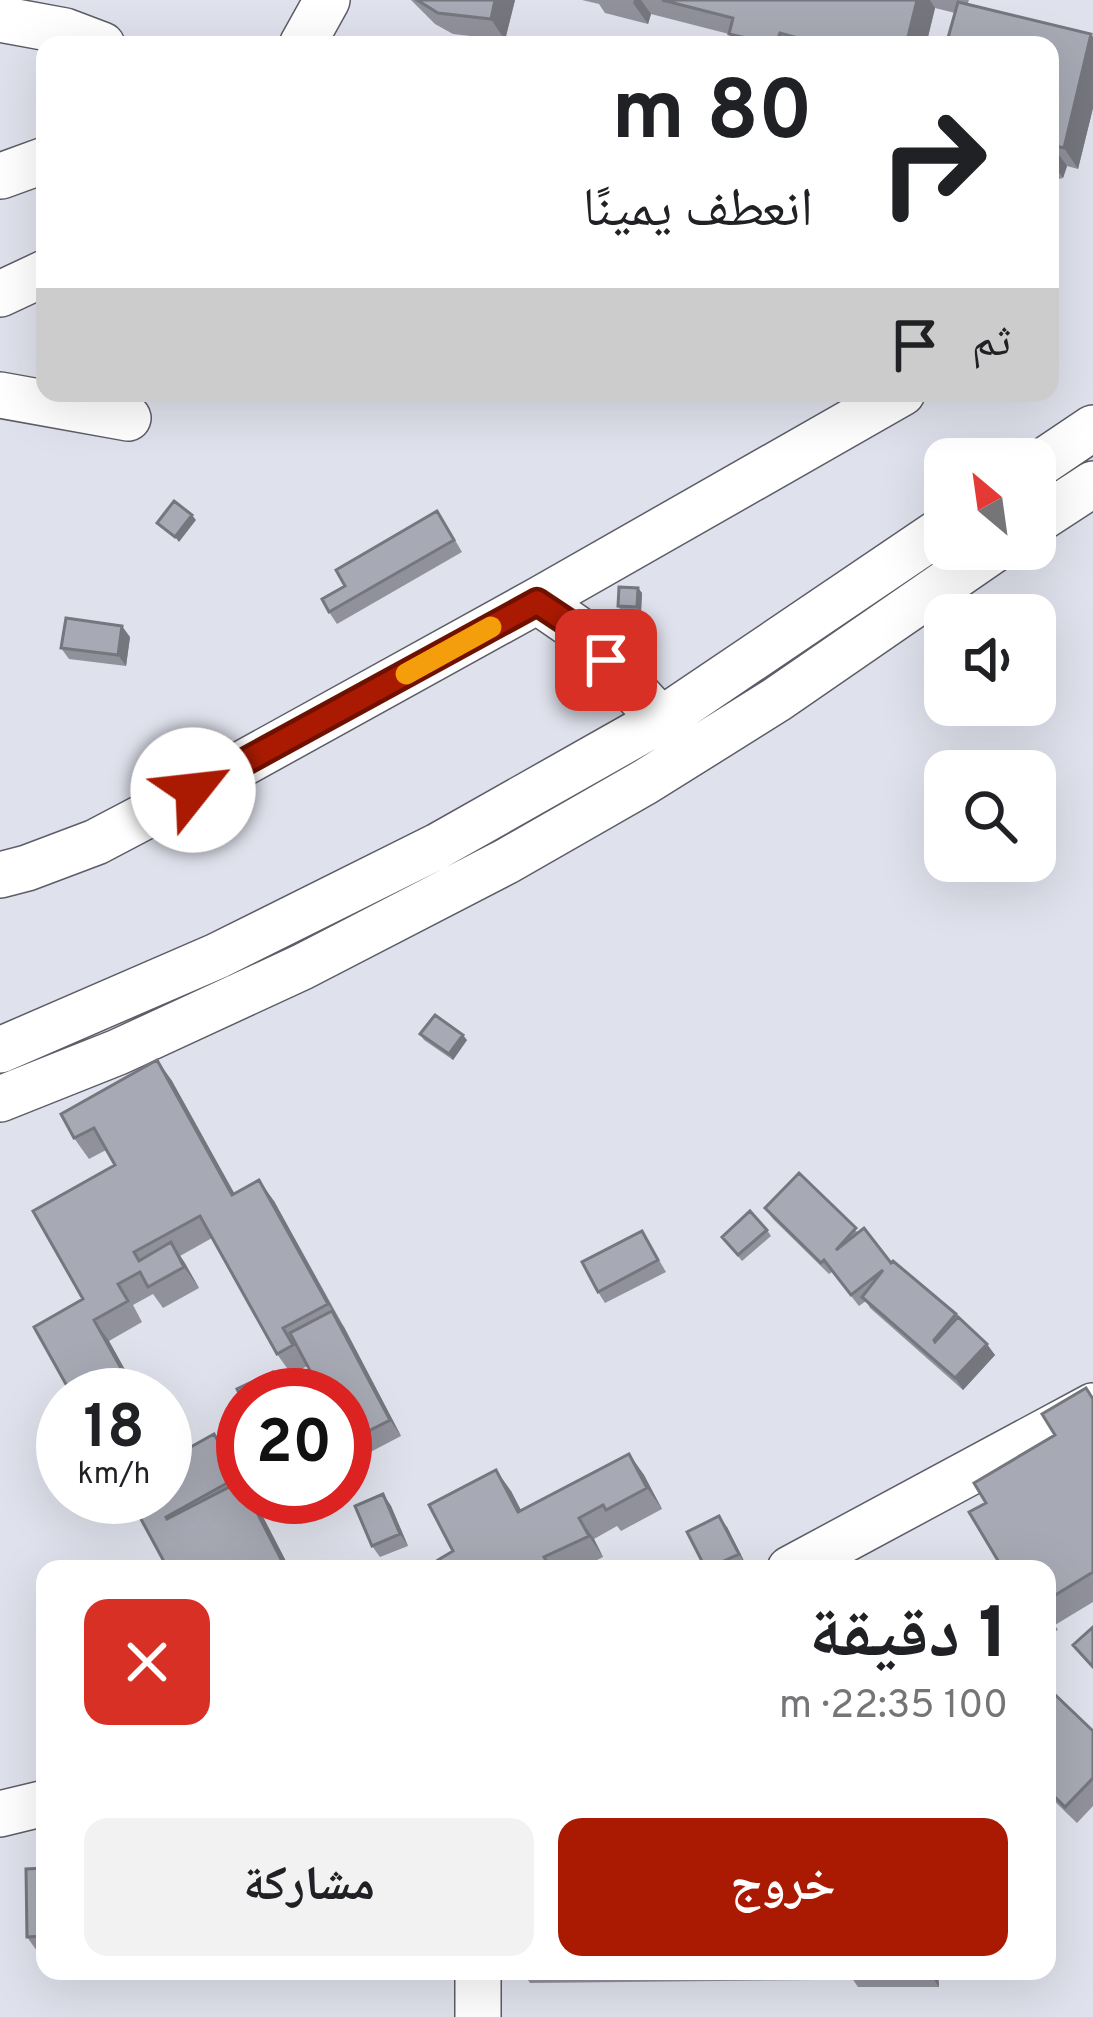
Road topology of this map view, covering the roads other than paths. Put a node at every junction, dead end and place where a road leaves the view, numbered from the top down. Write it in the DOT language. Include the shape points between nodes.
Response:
graph roads {
  1 [pos="327,0"];
  2 [pos="0,19"];
  3 [pos="78,36"];
  4 [pos="307,36"];
  5 [pos="0,46"];
  6 [pos="36,56"];
  7 [pos="0,138"];
  8 [pos="36,164"];
  9 [pos="1,178"];
  10 [pos="36,276"];
  11 [pos="0,294"];
  12 [pos="0,394"];
  13 [pos="36,401"];
  14 [pos="43,402"];
  15 [pos="886,402"];
  16 [pos="128,418"];
  17 [pos="1093,428"];
  18 [pos="1056,453"];
  19 [pos="1093,484"];
  20 [pos="1056,508"];
  21 [pos="924,542"];
  22 [pos="965,570"];
  23 [pos="537,602"];
  24 [pos="661,719"];
  25 [pos="0,874"];
  26 [pos="0,1050"];
  27 [pos="0,1099"];
  28 [pos="1093,1406"];
  29 [pos="807,1560"];
  30 [pos="36,1805"];
  31 [pos="0,1814"];
  32 [pos="478,1980"];
  33 [pos="478,2017"];
  1 -- 4 [label="street"];
  2 -- 3 [label="street"];
  5 -- 6 [label="street"];
  7 -- 9 [label="street" via="7,155"];
  8 -- 9 [label="street"];
  10 -- 11 [label="street"];
  12 -- 13 [label="street"];
  14 -- 16 [label="street"];
  15 -- 23 [label="street"];
  17 -- 18 [label="street"];
  19 -- 20 [label="street"];
  21 -- 24 [label="street"];
  22 -- 27 [label="street" via="776,700 508,862 302,967"];
  23 -- 24 [label="street" via="579,630"];
  23 -- 25 [label="street" via="96,842"];
  24 -- 26 [label="street" via="438,846 218,956"];
  28 -- 29 [label="street"];
  30 -- 31 [label="street"];
  32 -- 33 [label="street"];
}
